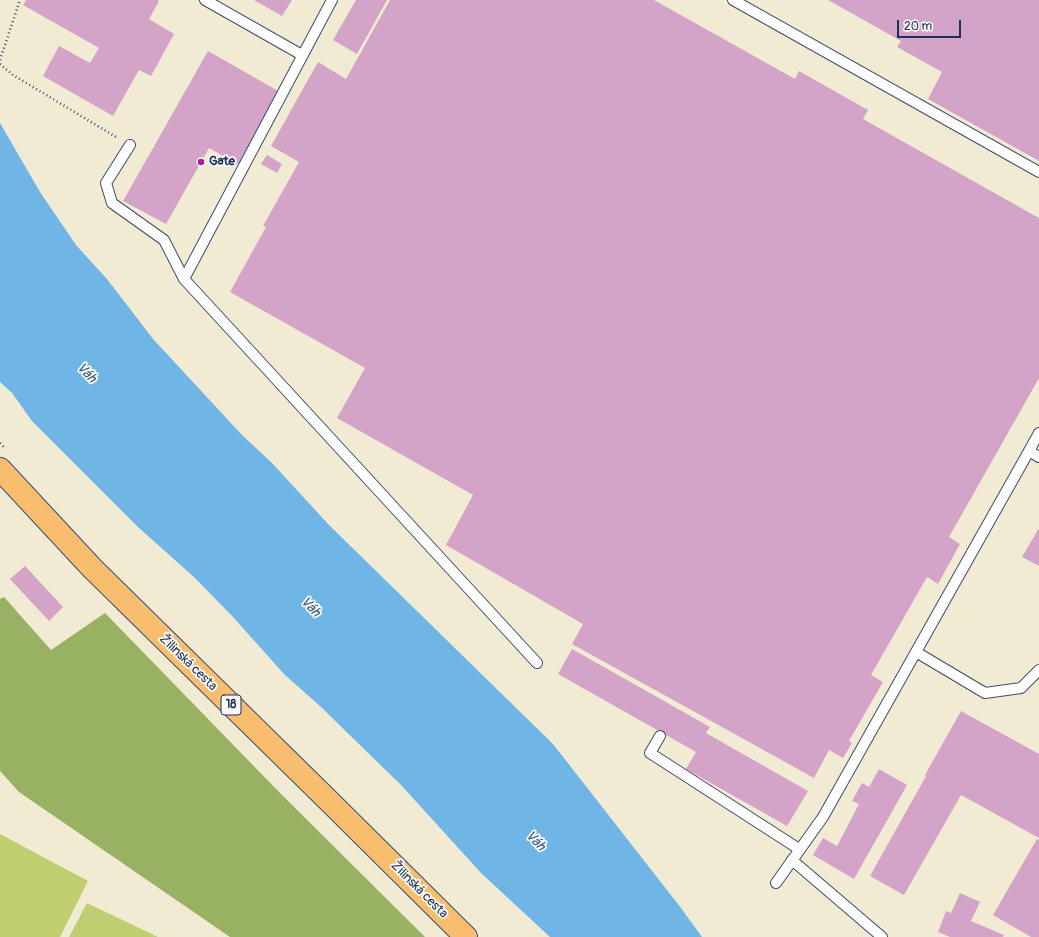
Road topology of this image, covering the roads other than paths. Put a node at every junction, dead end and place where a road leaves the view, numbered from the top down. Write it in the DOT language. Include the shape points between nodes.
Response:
graph roads {
  1 [pos="205,0"];
  2 [pos="332,0"];
  3 [pos="734,0"];
  4 [pos="302,55"];
  5 [pos="130,145"];
  6 [pos="1039,172"];
  7 [pos="184,279"];
  8 [pos="1039,433"];
  9 [pos="1029,451"];
  10 [pos="1039,457"];
  11 [pos="0,469"];
  12 [pos="916,652"];
  13 [pos="537,663"];
  14 [pos="1039,670"];
  15 [pos="660,736"];
  16 [pos="799,849"];
  17 [pos="792,860"];
  18 [pos="776,883"];
  19 [pos="466,937"];
  20 [pos="882,937"];
  1 -- 4 [label="lane"];
  2 -- 4 [label="lane"];
  3 -- 6 [label="lane"];
  4 -- 7 [label="lane"];
  5 -- 7 [label="lane" via="106,183 112,203 164,240"];
  7 -- 13 [label="lane"];
  8 -- 9 [label="lane"];
  9 -- 10 [label="lane"];
  9 -- 12 [label="lane"];
  11 -- 19 [label="main road, Žilinská cesta / 18" via="92,568"];
  12 -- 14 [label="lane" via="985,693 1021,688"];
  12 -- 16 [label="lane" via="823,817"];
  15 -- 16 [label="lane" via="650,753"];
  16 -- 17 [label="lane"];
  17 -- 18 [label="lane"];
  17 -- 20 [label="lane"];
}
